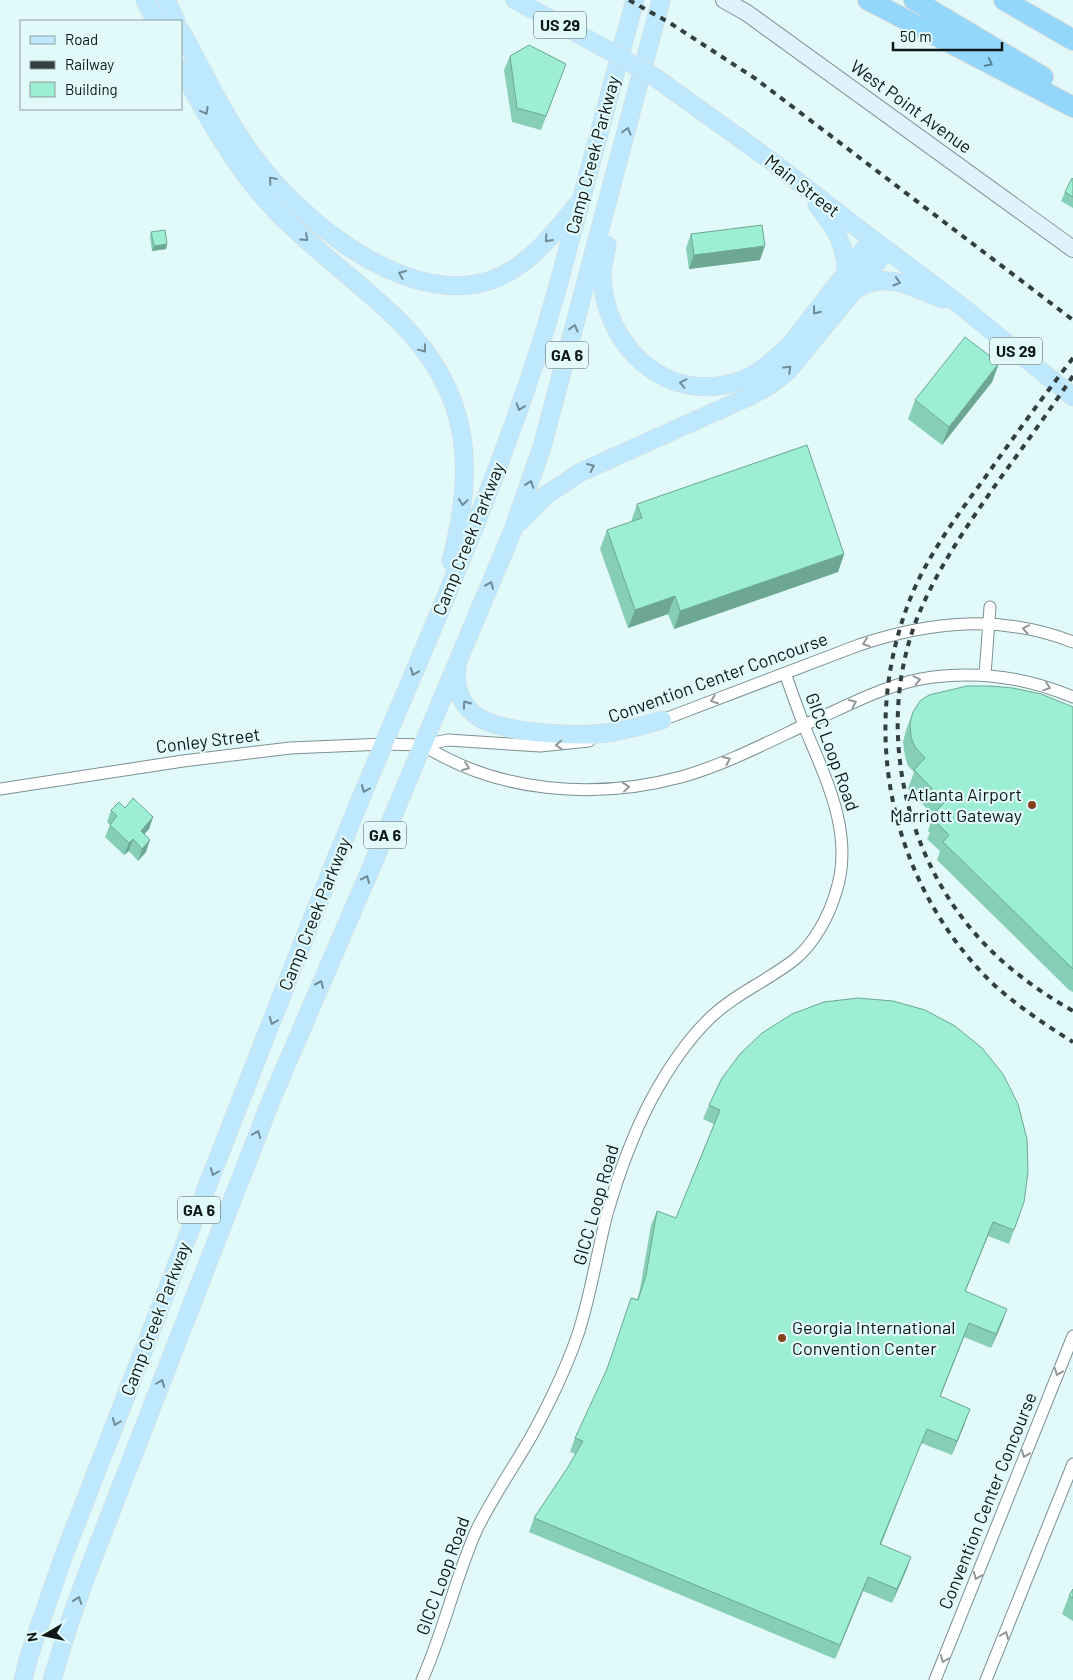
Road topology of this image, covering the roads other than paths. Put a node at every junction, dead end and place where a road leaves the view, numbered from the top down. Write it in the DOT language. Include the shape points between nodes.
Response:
graph roads {
  1 [pos="145,0"];
  2 [pos="515,0"];
  3 [pos="634,0"];
  4 [pos="661,0"];
  5 [pos="724,0"];
  6 [pos="868,0"];
  7 [pos="914,0"];
  8 [pos="1004,0"];
  9 [pos="155,20"];
  10 [pos="182,33"];
  11 [pos="1073,40"];
  12 [pos="182,70"];
  13 [pos="1073,95"];
  14 [pos="1073,107"];
  15 [pos="615,178"];
  16 [pos="793,179"];
  17 [pos="580,202"];
  18 [pos="872,240"];
  19 [pos="1073,249"];
  20 [pos="887,250"];
  21 [pos="846,273"];
  22 [pos="852,293"];
  23 [pos="960,305"];
  24 [pos="1073,397"];
  25 [pos="513,530"];
  26 [pos="990,606"];
  27 [pos="989,624"];
  28 [pos="433,627"];
  29 [pos="1073,642"];
  30 [pos="457,664"];
  31 [pos="785,674"];
  32 [pos="985,675"];
  33 [pos="1073,697"];
  34 [pos="662,720"];
  35 [pos="804,725"];
  36 [pos="384,744"];
  37 [pos="423,745"];
  38 [pos="0,789"];
  39 [pos="1073,1336"];
  40 [pos="1073,1464"];
  41 [pos="23,1680"];
  42 [pos="52,1680"];
  43 [pos="422,1680"];
  44 [pos="935,1680"];
  45 [pos="986,1680"];
  1 -- 9 [label="main road"];
  2 -- 16 [label="main road, Main Street / US 29, bridge" via="656,78"];
  3 -- 17 [label="main road, Camp Creek Parkway / GA 6"];
  15 -- 4 [label="main road, Camp Creek Parkway / GA 6, one-way"];
  5 -- 19 [label="street, West Point Avenue" via="755,18"];
  6 -- 14 [label="highway, one-way"];
  7 -- 13 [label="highway"];
  8 -- 11 [label="highway"];
  17 -- 10 [label="main road, one-way" via="531,257 498,277 461,286 441,286 416,280 348,246 292,202 252,155"];
  12 -- 28 [label="main road, one-way" via="237,165 257,191 402,324 437,368 450,393 459,421 466,475 458,534"];
  21 -- 15 [label="main road, one-way" via="791,344 764,368 724,384 697,385 667,379 632,353 609,314 602,274 614,208"];
  25 -- 15 [label="main road, Camp Creek Parkway / GA 6, one-way" via="542,447"];
  16 -- 18 [label="main road, Main Street / US 29"];
  16 -- 21 [label="main road" via="842,242"];
  17 -- 28 [label="main road, Camp Creek Parkway / GA 6, one-way" via="528,385 489,492"];
  18 -- 20 [label="main road, Main Street / US 29"];
  18 -- 21 [label="main road"];
  20 -- 22 [label="main road"];
  20 -- 23 [label="main road, Main Street / US 29"];
  22 -- 23 [label="main road, one-way" via="876,280 888,280"];
  25 -- 22 [label="main road, one-way" via="546,495 581,472 769,386 804,353"];
  23 -- 24 [label="main road, Main Street / US 29"];
  30 -- 25 [label="main road, Camp Creek Parkway / GA 6, one-way"];
  26 -- 27 [label="street"];
  29 -- 27 [label="street, Convention Center Concourse, one-way" via="1022,628"];
  27 -- 31 [label="street, Convention Center Concourse, one-way" via="947,625 890,635"];
  27 -- 32 [label="street"];
  28 -- 36 [label="main road, Camp Creek Parkway / GA 6, one-way"];
  34 -- 30 [label="main road, one-way" via="589,734 542,732 485,721 463,702 456,680"];
  30 -- 37 [label="main road, Camp Creek Parkway / GA 6"];
  31 -- 34 [label="street, Convention Center Concourse, one-way"];
  31 -- 35 [label="street, GICC Loop Road"];
  32 -- 33 [label="street, one-way" via="1043,686"];
  35 -- 32 [label="street, one-way" via="906,683 931,677"];
  34 -- 37 [label="street, Convention Center Concourse, one-way" via="614,736 564,744 540,746 448,740"];
  37 -- 35 [label="street, one-way" via="442,758 505,780 558,789 596,790 654,784 682,777"];
  35 -- 43 [label="street, GICC Loop Road" via="839,818 841,868 837,891 812,940 797,958 728,1002 709,1019 691,1038 651,1101 616,1184 579,1331 564,1369 531,1437 478,1528"];
  36 -- 37 [label="street, Conley Street"];
  36 -- 38 [label="street, Conley Street" via="319,746 222,756"];
  36 -- 41 [label="main road, Camp Creek Parkway / GA 6, one-way" via="330,873 68,1546"];
  42 -- 37 [label="main road, Camp Creek Parkway / GA 6, one-way" via="87,1575 251,1149"];
  39 -- 44 [label="street, Convention Center Concourse, one-way"];
  45 -- 40 [label="street, one-way"];
}
